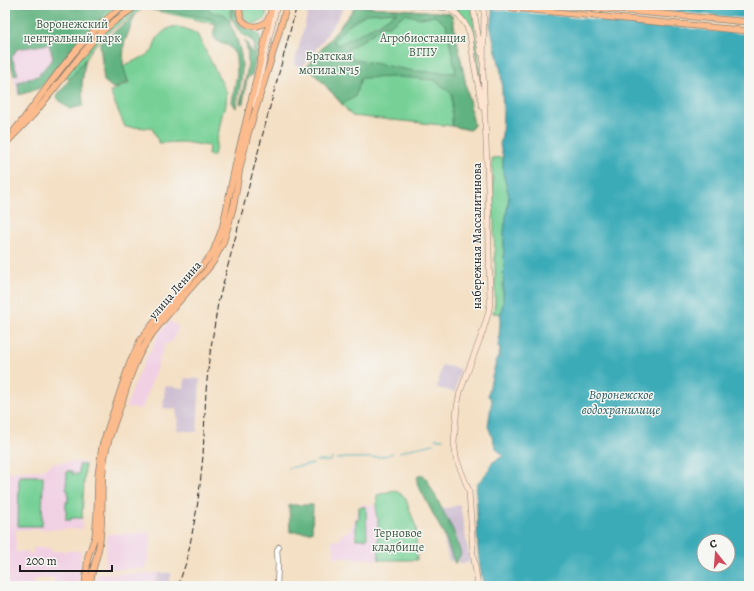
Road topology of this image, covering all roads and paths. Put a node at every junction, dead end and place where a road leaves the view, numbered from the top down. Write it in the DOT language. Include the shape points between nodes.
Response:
graph roads {
  1 [pos="124,5"];
  2 [pos="138,5"];
  3 [pos="241,5"];
  4 [pos="272,5"];
  5 [pos="277,5"];
  6 [pos="287,5"];
  7 [pos="416,5"];
  8 [pos="473,5"];
  9 [pos="483,5"];
  10 [pos="563,5"];
  11 [pos="271,13"];
  12 [pos="749,22"];
  13 [pos="749,30"];
  14 [pos="483,70"];
  15 [pos="45,94"];
  16 [pos="253,119"];
  17 [pos="485,124"];
  18 [pos="246,133"];
  19 [pos="5,140"];
  20 [pos="5,144"];
  21 [pos="279,547"];
  22 [pos="85,586"];
  23 [pos="90,586"];
  24 [pos="277,586"];
  25 [pos="478,586"];
  1 -- 15 [label="main road" via="111,14 80,45"];
  2 -- 15 [label="main road" via="100,33"];
  3 -- 11 [label="main road" via="240,17 250,26 264,24"];
  4 -- 11 [label="main road, улица Ленина"];
  5 -- 16 [label="main road, улица Ленина" via="257,90"];
  6 -- 16 [label="main road"];
  7 -- 17 [label="main road" via="447,8 456,13 467,27"];
  8 -- 14 [label="main road, набережная Массалитинова"];
  9 -- 13 [label="main road"];
  9 -- 14 [label="main road, набережная Массалитинова"];
  10 -- 12 [label="main road"];
  11 -- 18 [label="main road, улица Ленина"];
  14 -- 17 [label="main road, набережная Массалитинова"];
  15 -- 19 [label="main road"];
  15 -- 20 [label="main road" via="25,123"];
  16 -- 18 [label="main road, улица Ленина"];
  17 -- 25 [label="main road, набережная Массалитинова" via="490,304 483,331 460,392 454,442 456,458 469,491"];
  18 -- 22 [label="main road, улица Ленина" via="238,154 222,229 213,252 140,341 129,365 102,446 97,515 88,556"];
  18 -- 23 [label="main road, улица Ленина" via="224,242 206,271 146,342 113,427 105,454 99,548"];
  21 -- 24 [label="street"];
}
